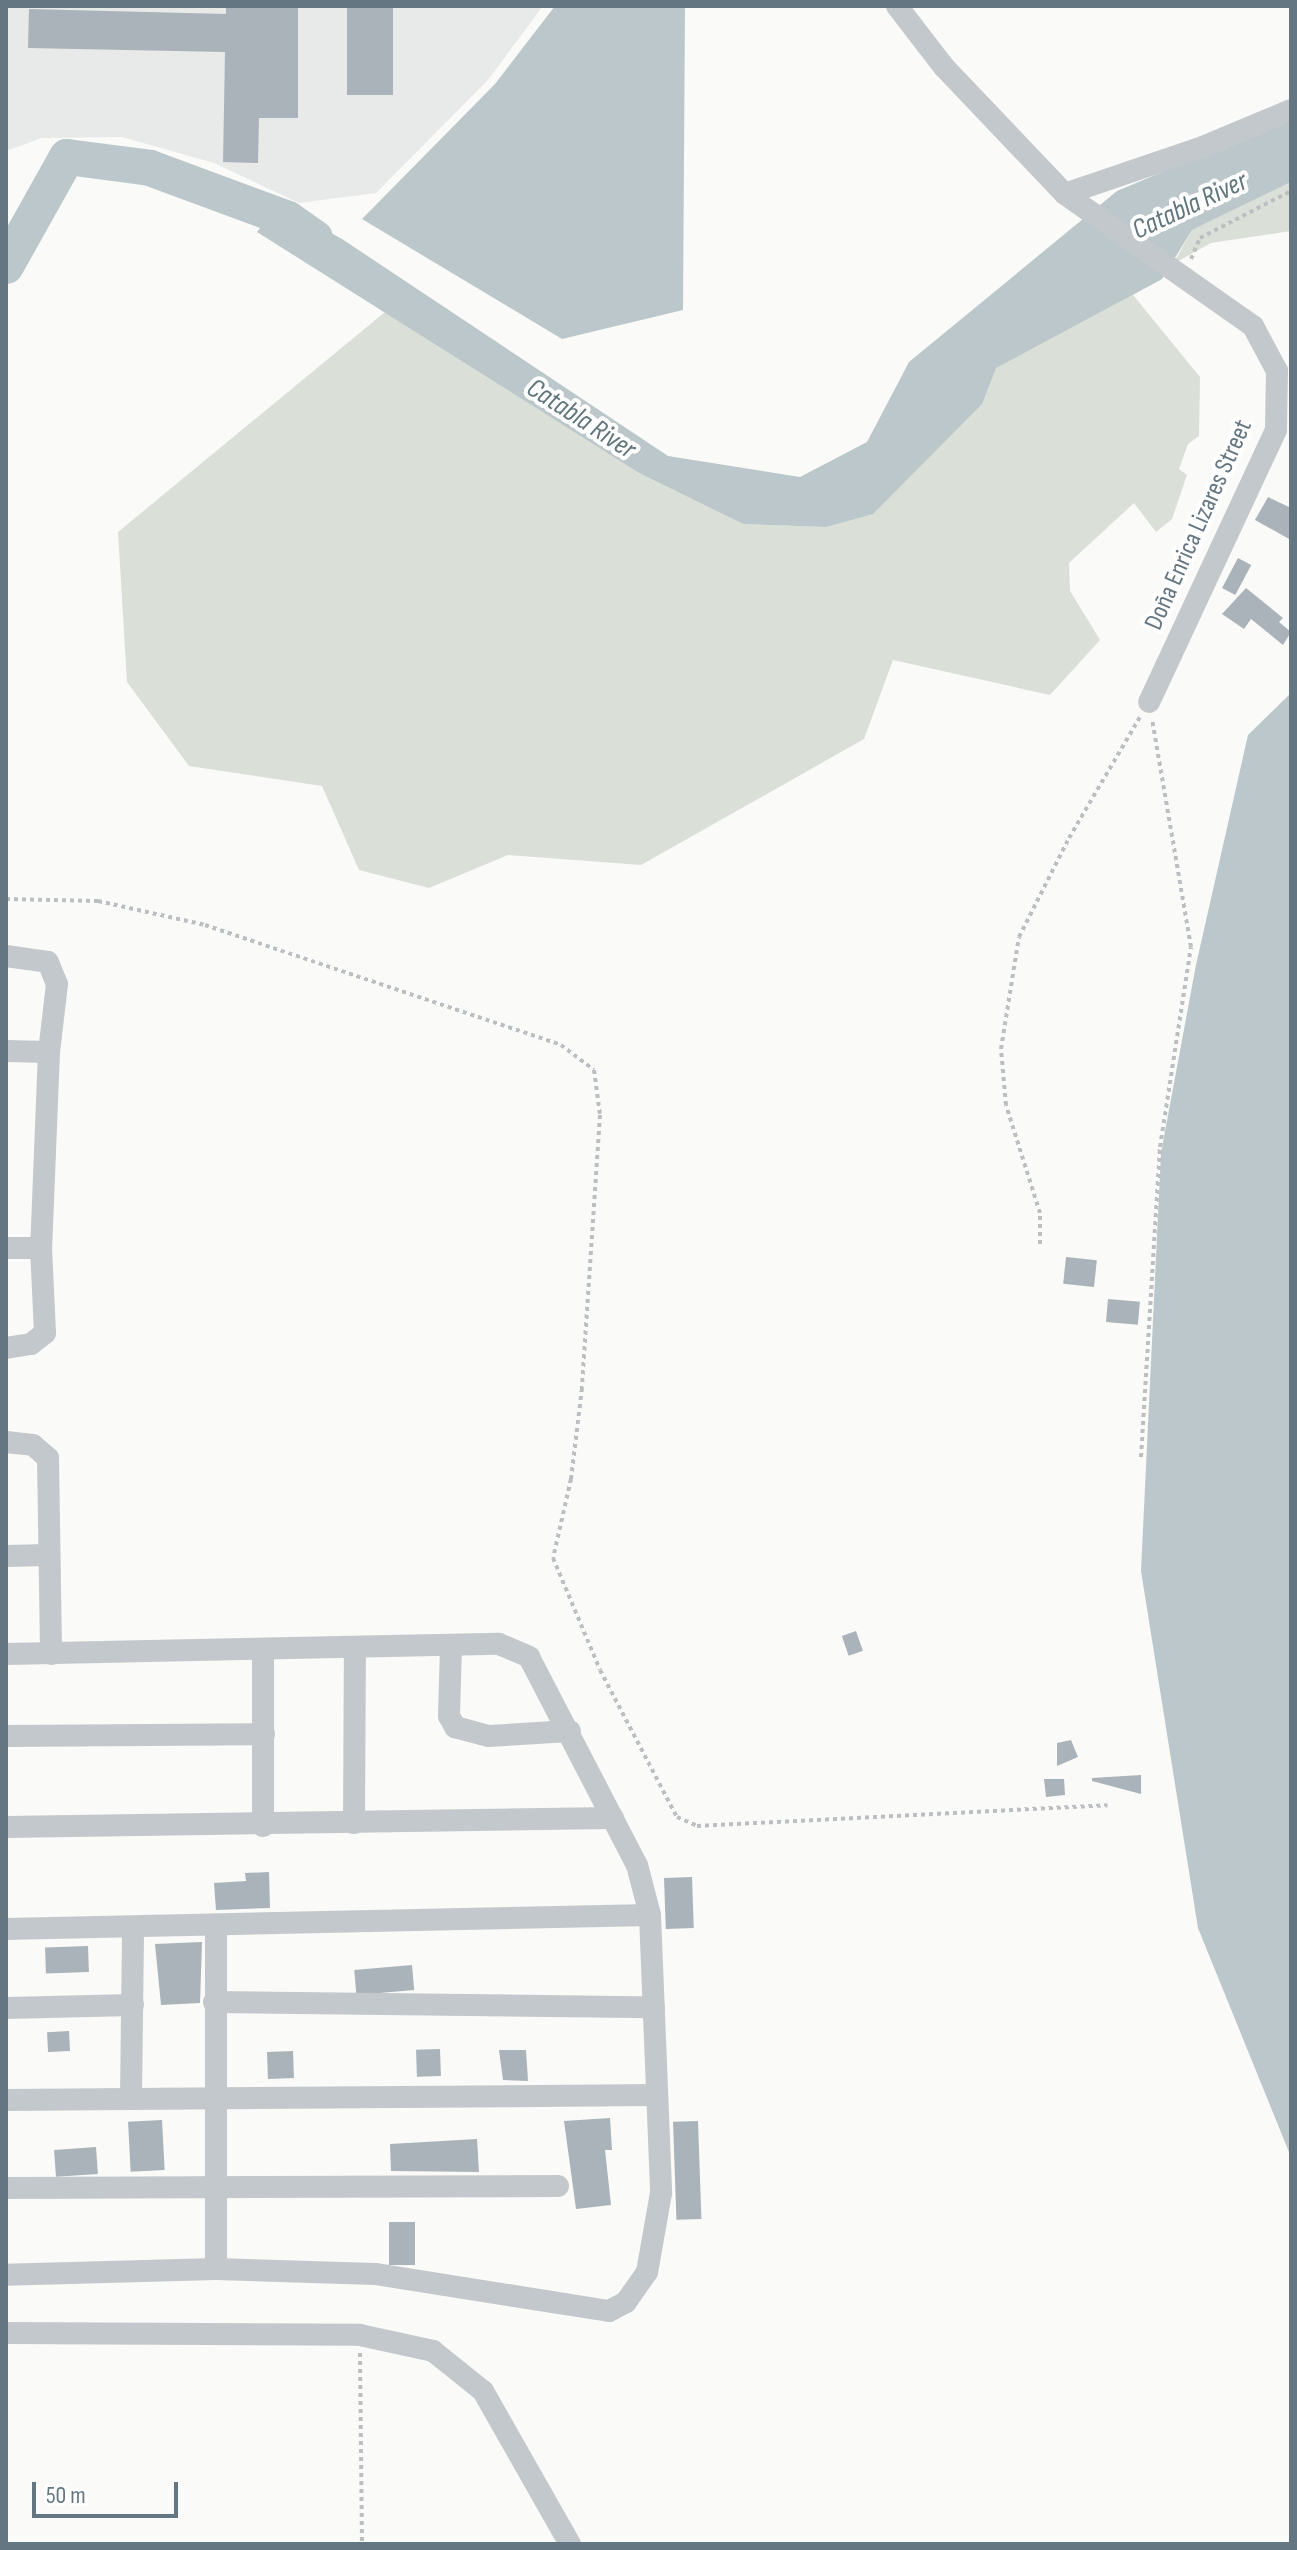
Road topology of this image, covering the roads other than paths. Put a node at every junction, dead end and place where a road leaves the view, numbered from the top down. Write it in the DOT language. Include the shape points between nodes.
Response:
graph roads {
  1 [pos="897,6"];
  2 [pos="1291,110"];
  3 [pos="1074,201"];
  4 [pos="1149,702"];
  5 [pos="6,956"];
  6 [pos="6,1051"];
  7 [pos="49,1052"];
  8 [pos="6,1248"];
  9 [pos="41,1248"];
  10 [pos="6,1348"];
  11 [pos="6,1442"];
  12 [pos="48,1555"];
  13 [pos="6,1556"];
  14 [pos="451,1647"];
  15 [pos="355,1649"];
  16 [pos="263,1650"];
  17 [pos="6,1654"];
  18 [pos="51,1654"];
  19 [pos="570,1731"];
  20 [pos="264,1734"];
  21 [pos="6,1736"];
  22 [pos="613,1818"];
  23 [pos="354,1823"];
  24 [pos="263,1826"];
  25 [pos="6,1827"];
  26 [pos="650,1915"];
  27 [pos="216,1928"];
  28 [pos="6,1929"];
  29 [pos="133,1929"];
  30 [pos="214,2002"];
  31 [pos="133,2005"];
  32 [pos="654,2007"];
  33 [pos="6,2008"];
  34 [pos="657,2095"];
  35 [pos="215,2096"];
  36 [pos="131,2098"];
  37 [pos="6,2100"];
  38 [pos="558,2186"];
  39 [pos="6,2188"];
  40 [pos="214,2188"];
  41 [pos="216,2269"];
  42 [pos="6,2275"];
  43 [pos="6,2333"];
  44 [pos="570,2544"];
  1 -- 3 [label="street, Doña Enrica Lizares Street" via="944,67"];
  2 -- 3 [label="street"];
  3 -- 4 [label="street, Doña Enrica Lizares Street" via="1183,268 1253,326 1277,371 1276,430"];
  5 -- 7 [label="street" via="48,962 55,973"];
  6 -- 7 [label="street"];
  7 -- 9 [label="street"];
  8 -- 9 [label="street"];
  9 -- 10 [label="street" via="45,1333 31,1344"];
  11 -- 12 [label="street" via="33,1445 48,1458"];
  12 -- 13 [label="street"];
  12 -- 18 [label="street"];
  14 -- 15 [label="street"];
  14 -- 19 [label="street" via="499,1644 529,1657"];
  14 -- 19 [label="street" via="449,1716 455,1727 489,1736"];
  15 -- 16 [label="street"];
  15 -- 23 [label="street"];
  16 -- 18 [label="street"];
  16 -- 20 [label="street"];
  17 -- 18 [label="street"];
  19 -- 22 [label="street"];
  20 -- 21 [label="street"];
  20 -- 24 [label="street"];
  22 -- 23 [label="street"];
  22 -- 26 [label="street" via="637,1865"];
  23 -- 24 [label="street"];
  24 -- 25 [label="street"];
  26 -- 27 [label="street"];
  26 -- 32 [label="street"];
  27 -- 29 [label="street"];
  27 -- 30 [label="street"];
  28 -- 29 [label="street"];
  29 -- 31 [label="street"];
  30 -- 32 [label="street"];
  30 -- 35 [label="street"];
  31 -- 33 [label="street"];
  31 -- 36 [label="street"];
  32 -- 34 [label="street"];
  34 -- 35 [label="street"];
  34 -- 41 [label="street" via="661,2193 656,2240 637,2290 616,2310 375,2274"];
  35 -- 36 [label="street"];
  35 -- 40 [label="street"];
  36 -- 37 [label="street"];
  38 -- 40 [label="street"];
  39 -- 40 [label="street"];
  40 -- 41 [label="street"];
  41 -- 42 [label="street"];
  43 -- 44 [label="street" via="360,2335 433,2351 467,2374 500,2417"];
}
